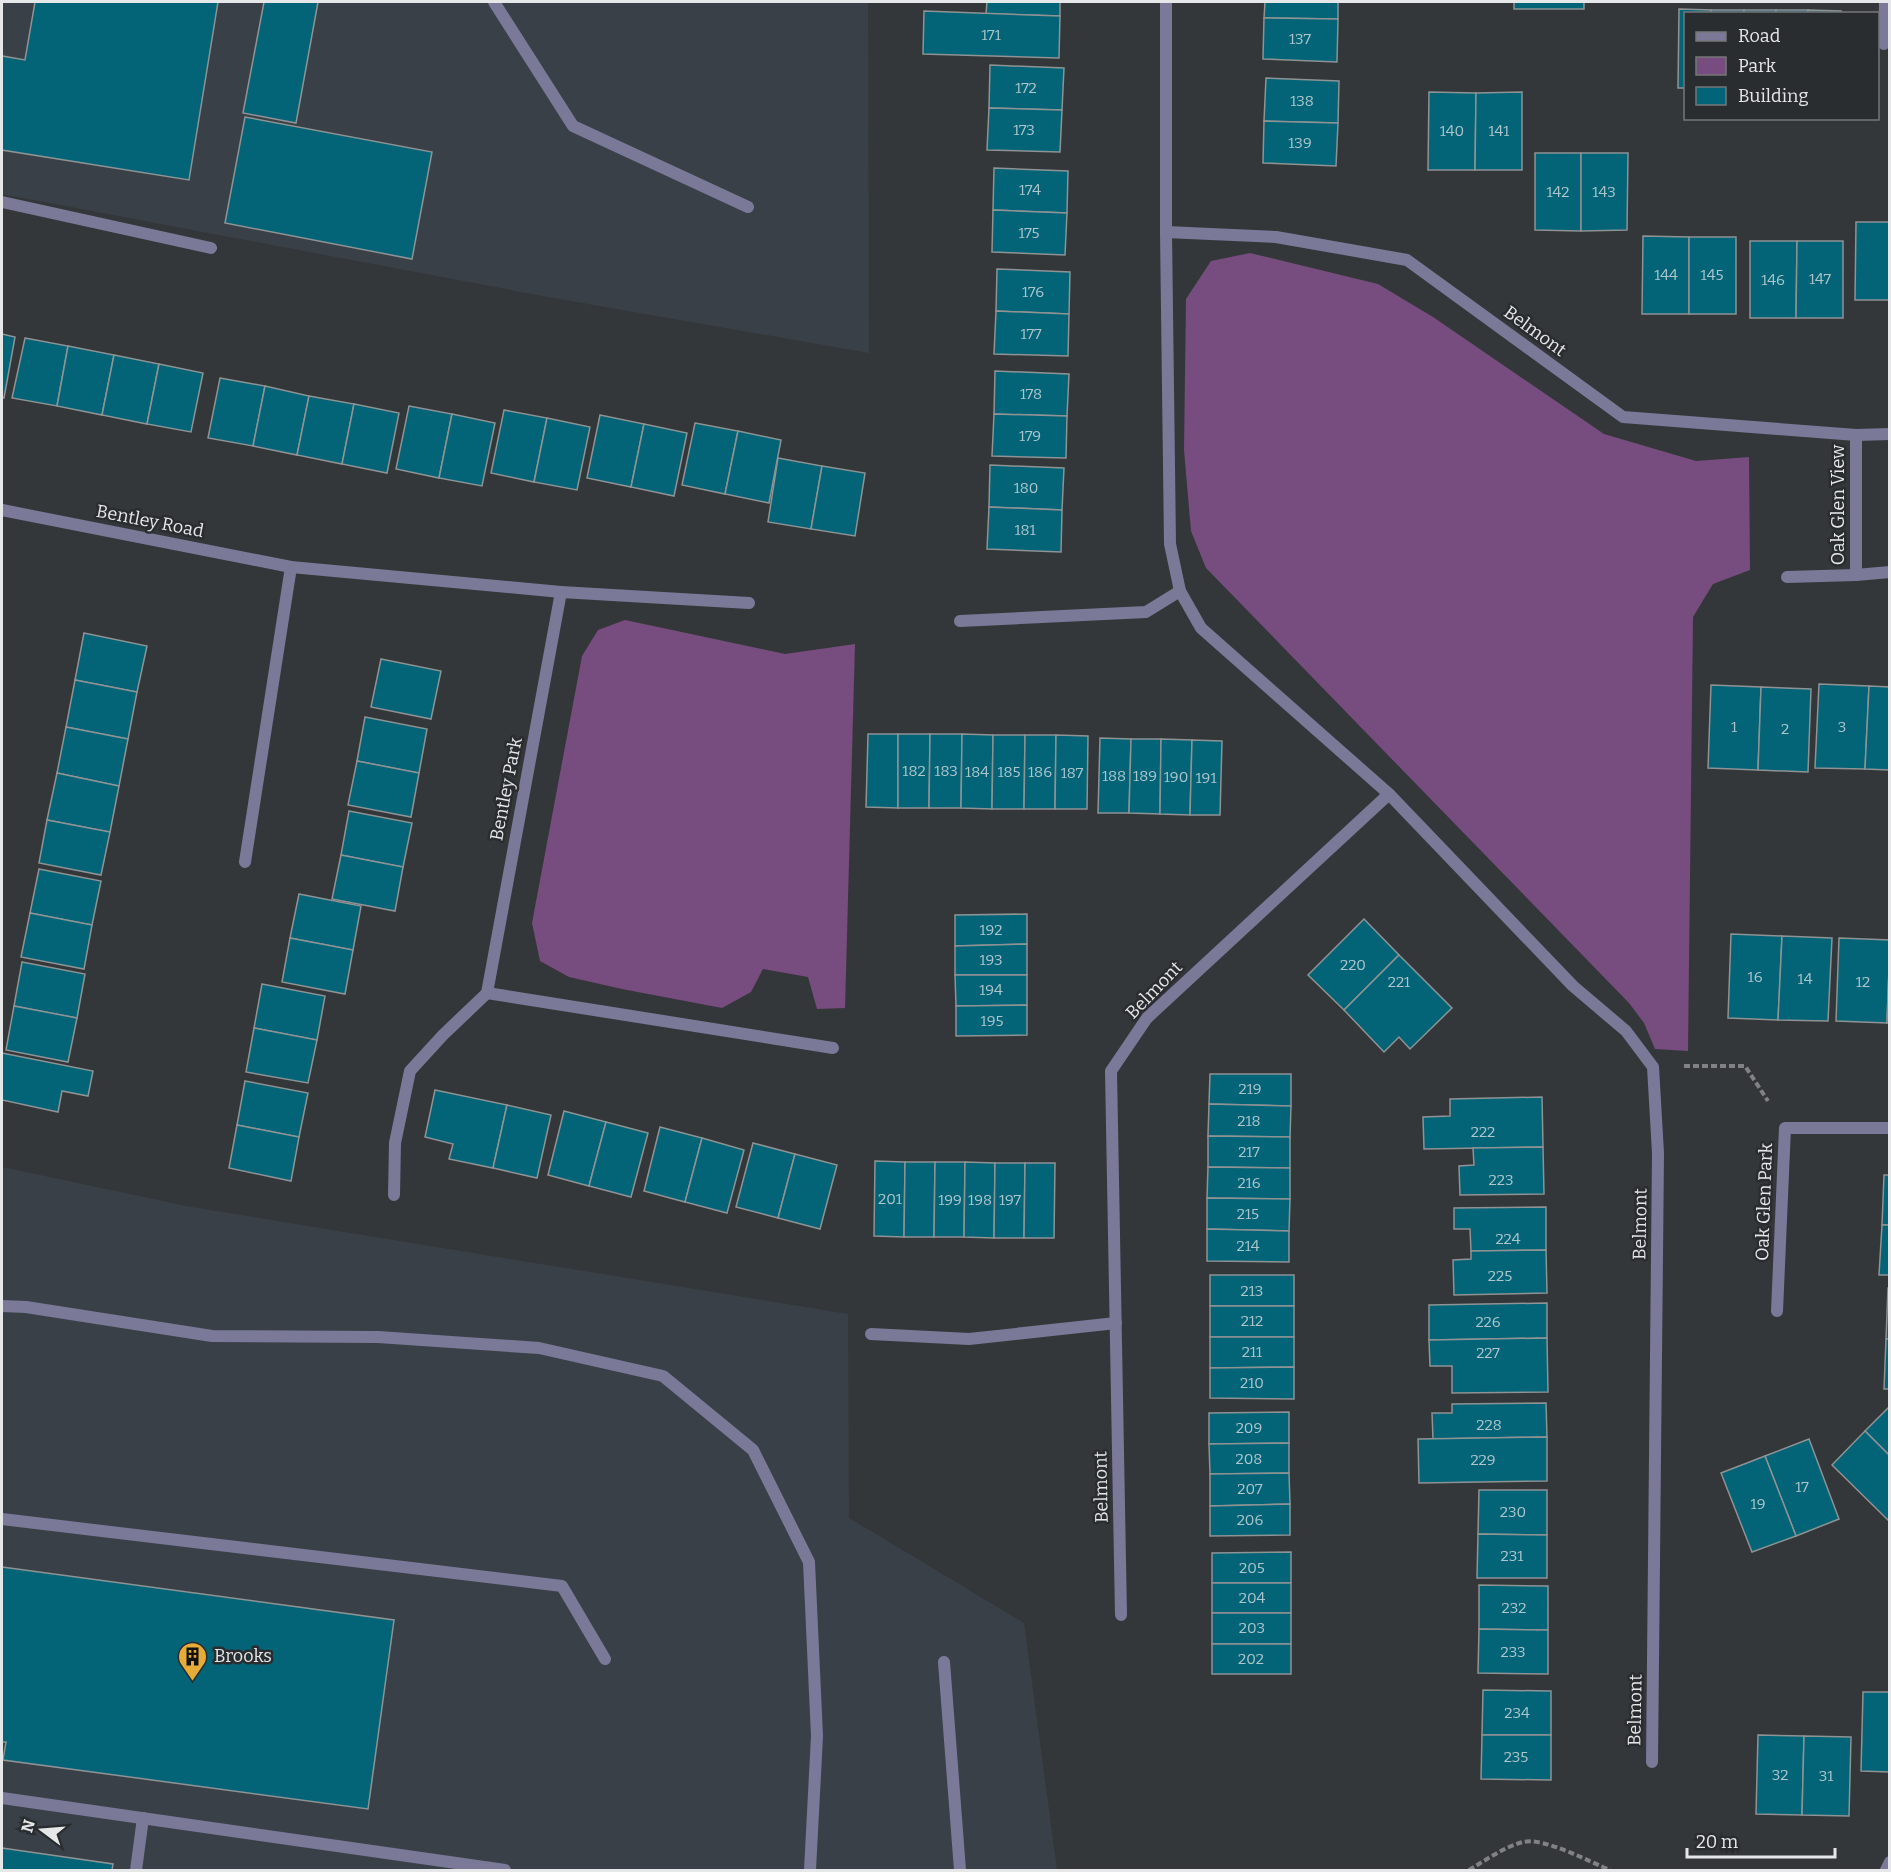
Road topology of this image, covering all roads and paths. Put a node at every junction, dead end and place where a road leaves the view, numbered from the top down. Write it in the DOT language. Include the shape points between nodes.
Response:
graph roads {
  1 [pos="494,2"];
  2 [pos="1166,2"];
  3 [pos="1885,2"];
  4 [pos="1884,44"];
  5 [pos="2,202"];
  6 [pos="748,207"];
  7 [pos="1166,232"];
  8 [pos="211,248"];
  9 [pos="1890,434"];
  10 [pos="1856,435"];
  11 [pos="2,510"];
  12 [pos="291,567"];
  13 [pos="1890,572"];
  14 [pos="1856,574"];
  15 [pos="1786,577"];
  16 [pos="1180,591"];
  17 [pos="561,592"];
  18 [pos="749,603"];
  19 [pos="960,621"];
  20 [pos="1389,794"];
  21 [pos="245,862"];
  22 [pos="487,993"];
  23 [pos="833,1048"];
  24 [pos="1653,1067"];
  25 [pos="1785,1128"];
  26 [pos="1890,1128"];
  27 [pos="394,1195"];
  28 [pos="2,1306"];
  29 [pos="1777,1311"];
  30 [pos="1116,1323"];
  31 [pos="871,1334"];
  32 [pos="2,1519"];
  33 [pos="1121,1615"];
  34 [pos="605,1659"];
  35 [pos="944,1662"];
  36 [pos="1652,1762"];
  37 [pos="2,1798"];
  38 [pos="143,1818"];
  39 [pos="1890,1862"];
  40 [pos="136,1870"];
  41 [pos="505,1870"];
  42 [pos="810,1870"];
  43 [pos="960,1870"];
  44 [pos="1469,1870"];
  45 [pos="1610,1870"];
  46 [pos="1886,1870"];
  1 -- 6 [label="street" via="573,126"];
  2 -- 7 [label="street"];
  3 -- 4 [label="street"];
  5 -- 8 [label="street"];
  7 -- 10 [label="street, Belmont" via="1276,237 1407,260 1623,417"];
  7 -- 16 [label="street" via="1170,544"];
  9 -- 10 [label="street, Belmont"];
  10 -- 14 [label="street, Oak Glen View"];
  11 -- 12 [label="street, Bentley Road"];
  12 -- 17 [label="street"];
  12 -- 21 [label="street"];
  13 -- 14 [label="street, Oak Glen View"];
  14 -- 15 [label="street, Oak Glen View"];
  16 -- 19 [label="street" via="1146,612"];
  16 -- 20 [label="street" via="1201,628"];
  17 -- 18 [label="street"];
  17 -- 22 [label="street, Bentley Park"];
  20 -- 24 [label="street" via="1573,986 1626,1031"];
  20 -- 30 [label="street, Belmont" via="1147,1018 1111,1071"];
  22 -- 23 [label="street"];
  22 -- 27 [label="street" via="410,1071 395,1143"];
  24 -- 25 [label="path" via="1745,1066"];
  24 -- 36 [label="street, Belmont" via="1658,1153"];
  25 -- 26 [label="street, Oak Glen Park"];
  25 -- 29 [label="street, Oak Glen Park"];
  28 -- 42 [label="street" via="212,1336 378,1337 538,1348 663,1376 753,1450 809,1562 817,1736"];
  30 -- 31 [label="street" via="969,1339"];
  30 -- 33 [label="street, Belmont"];
  32 -- 34 [label="street" via="562,1586"];
  35 -- 43 [label="street"];
  37 -- 38 [label="street"];
  38 -- 40 [label="street"];
  38 -- 41 [label="street"];
  39 -- 46 [label="street"];
  44 -- 45 [label="path" via="1525,1841 1556,1846"];
}
